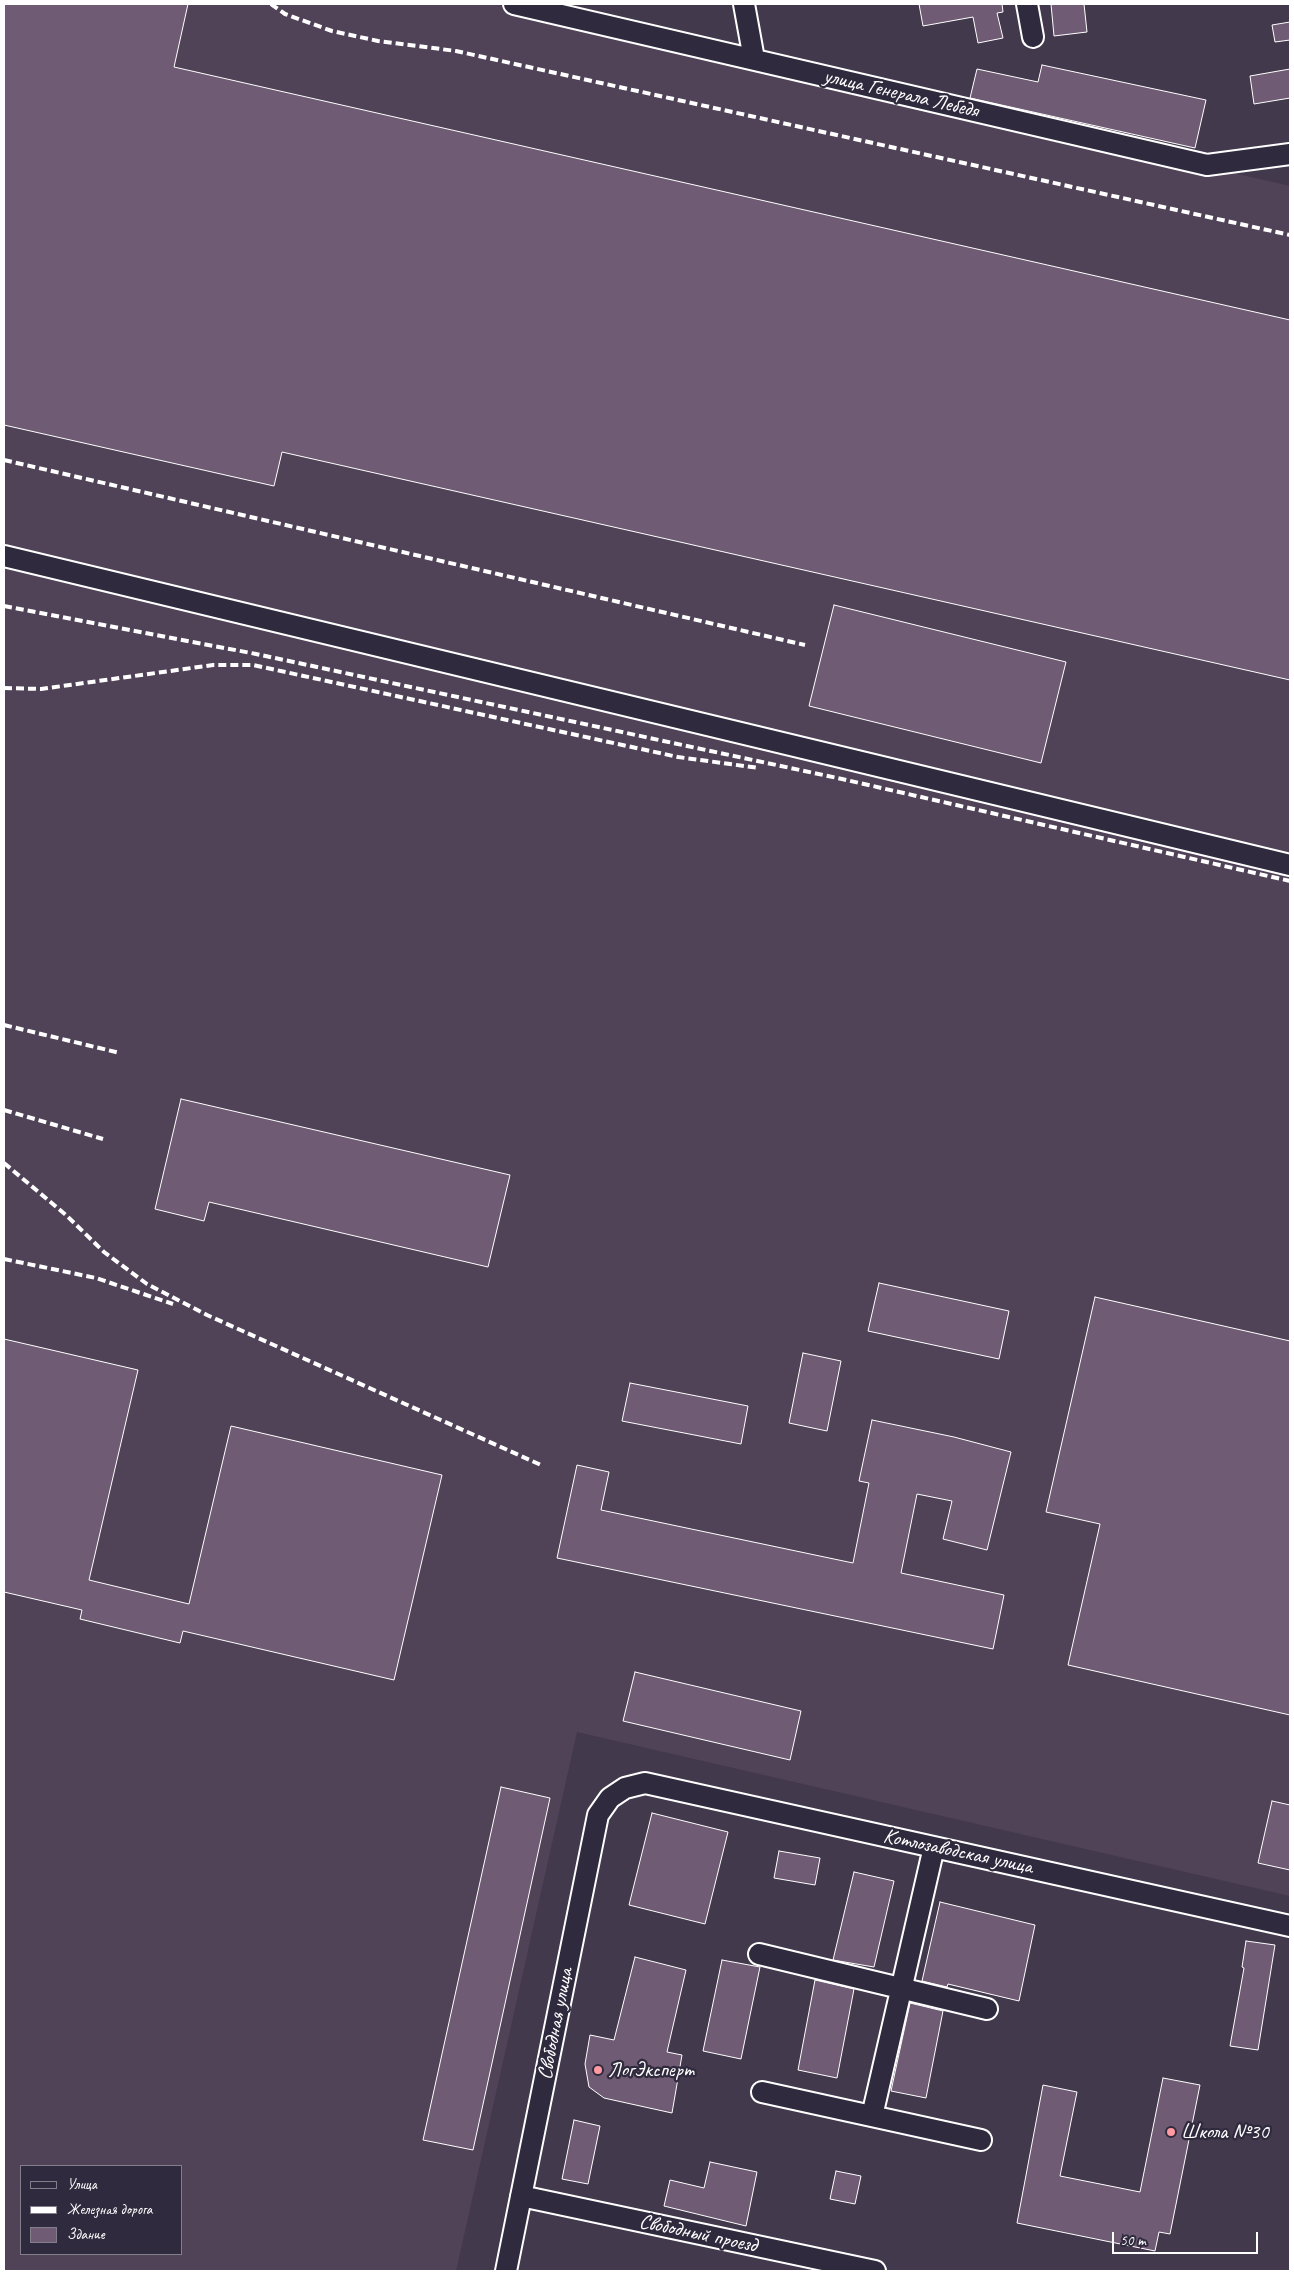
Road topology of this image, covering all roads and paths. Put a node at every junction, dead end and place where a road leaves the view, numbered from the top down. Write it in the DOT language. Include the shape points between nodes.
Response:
graph roads {
  1 [pos="514,4"];
  2 [pos="744,4"];
  3 [pos="1027,4"];
  4 [pos="1033,37"];
  5 [pos="754,59"];
  6 [pos="1290,154"];
  7 [pos="4,556"];
  8 [pos="1290,865"];
  9 [pos="625,1788"];
  10 [pos="934,1847"];
  11 [pos="1290,1926"];
  12 [pos="759,1954"];
  13 [pos="902,1989"];
  14 [pos="986,2009"];
  15 [pos="762,2092"];
  16 [pos="872,2116"];
  17 [pos="981,2140"];
  18 [pos="521,2196"];
  19 [pos="506,2271"];
  20 [pos="875,2271"];
  1 -- 5 [label="street, улица Генерала Лебедя"];
  2 -- 5 [label="street"];
  3 -- 4 [label="street"];
  5 -- 6 [label="street, улица Генерала Лебедя" via="1207,165"];
  7 -- 8 [label="street"];
  9 -- 10 [label="street, Котлозаводская улица" via="646,1783"];
  9 -- 18 [label="street, Свободная улица" via="610,1798 598,1815"];
  10 -- 11 [label="street, Котлозаводская улица"];
  10 -- 13 [label="street"];
  12 -- 13 [label="street"];
  13 -- 14 [label="street"];
  13 -- 16 [label="street"];
  15 -- 16 [label="street"];
  16 -- 17 [label="street"];
  18 -- 19 [label="street, Свободная улица"];
  18 -- 20 [label="street, Свободный проезд"];
}
